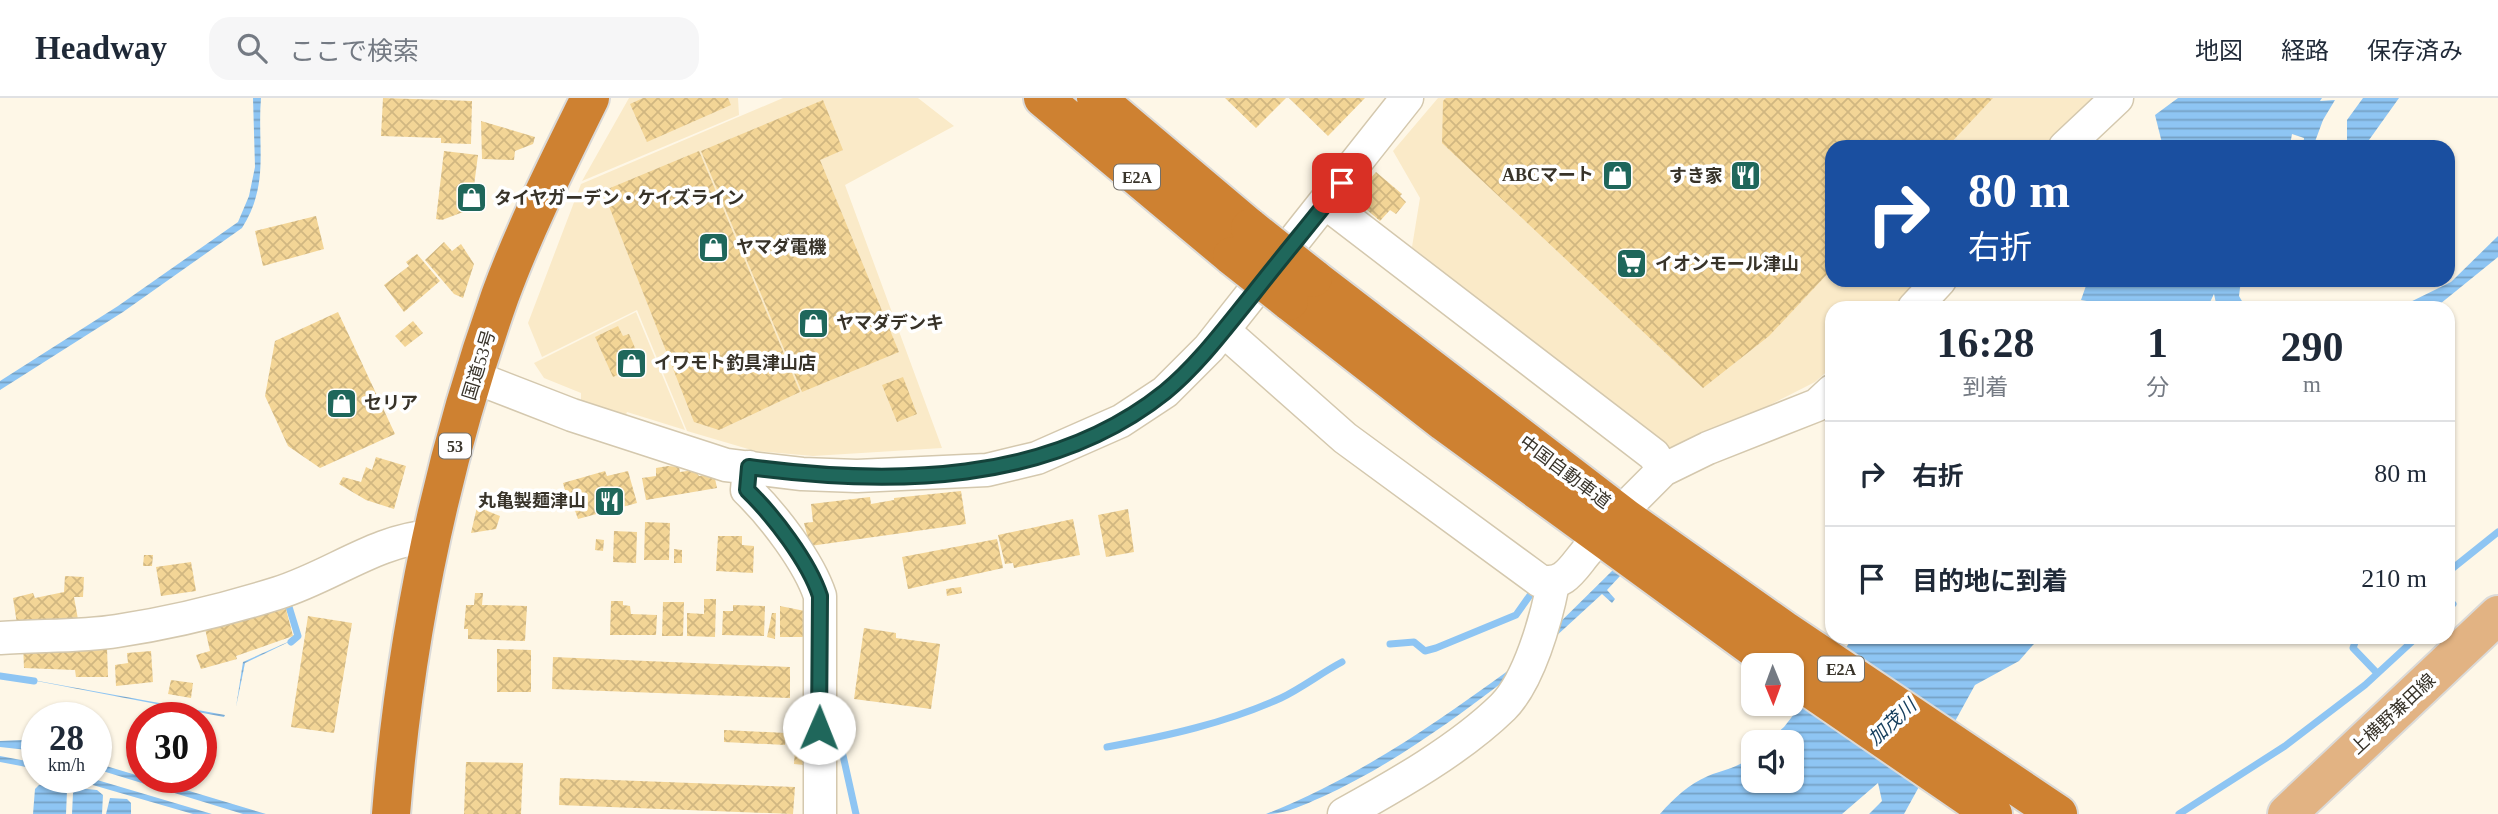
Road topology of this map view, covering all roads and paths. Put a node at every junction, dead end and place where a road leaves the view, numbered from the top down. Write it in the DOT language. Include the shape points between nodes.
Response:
graph roads {
  1 [pos="590,98"];
  2 [pos="1043,98"];
  3 [pos="1096,98"];
  4 [pos="1407,98"];
  5 [pos="2117,98"];
  6 [pos="2073,140"];
  7 [pos="1326,203"];
  8 [pos="1241,242"];
  9 [pos="1934,287"];
  10 [pos="1920,301"];
  11 [pos="1223,330"];
  12 [pos="474,377"];
  13 [pos="1825,398"];
  14 [pos="749,467"];
  15 [pos="1662,470"];
  16 [pos="1613,527"];
  17 [pos="432,536"];
  18 [pos="1553,584"];
  19 [pos="2498,615"];
  20 [pos="0,638"];
  21 [pos="1763,653"];
  22 [pos="1804,684"];
  23 [pos="391,814"];
  24 [pos="820,814"];
  25 [pos="1344,814"];
  26 [pos="1993,814"];
  27 [pos="2058,814"];
  28 [pos="2287,814"];
  1 -- 12 [label="highway, 国道53号 / 53" via="525,236"];
  2 -- 8 [label="highway, 中国自動車道 / E2A"];
  3 -- 8 [label="highway, 中国自動車道 / E2A"];
  4 -- 7 [label="street"];
  5 -- 6 [label="street"];
  7 -- 11 [label="street"];
  7 -- 15 [label="street" via="1654,455"];
  8 -- 16 [label="highway, 中国自動車道 / E2A, bridge"];
  9 -- 10 [label="street"];
  11 -- 14 [label="street" via="1165,392 1121,421 1037,458 987,470 869,476"];
  11 -- 18 [label="street" via="1345,438 1541,581"];
  12 -- 14 [label="street" via="670,449"];
  12 -- 17 [label="highway, 国道53号 / 53"];
  13 -- 15 [label="street" via="1817,405"];
  14 -- 24 [label="street" via="747,490 814,579 820,596"];
  15 -- 16 [label="street"];
  16 -- 18 [label="street"];
  16 -- 21 [label="highway, 中国自動車道 / E2A"];
  16 -- 27 [label="highway, 中国自動車道 / E2A" via="1784,631"];
  17 -- 20 [label="street" via="403,538 277,593 152,624 115,631"];
  17 -- 23 [label="highway, 国道53号 / 53" via="407,674"];
  18 -- 25 [label="street" via="1521,680 1504,706 1435,760"];
  19 -- 28 [label="main road, 上横野兼田線"];
  22 -- 26 [label="highway, E2A"];
}
